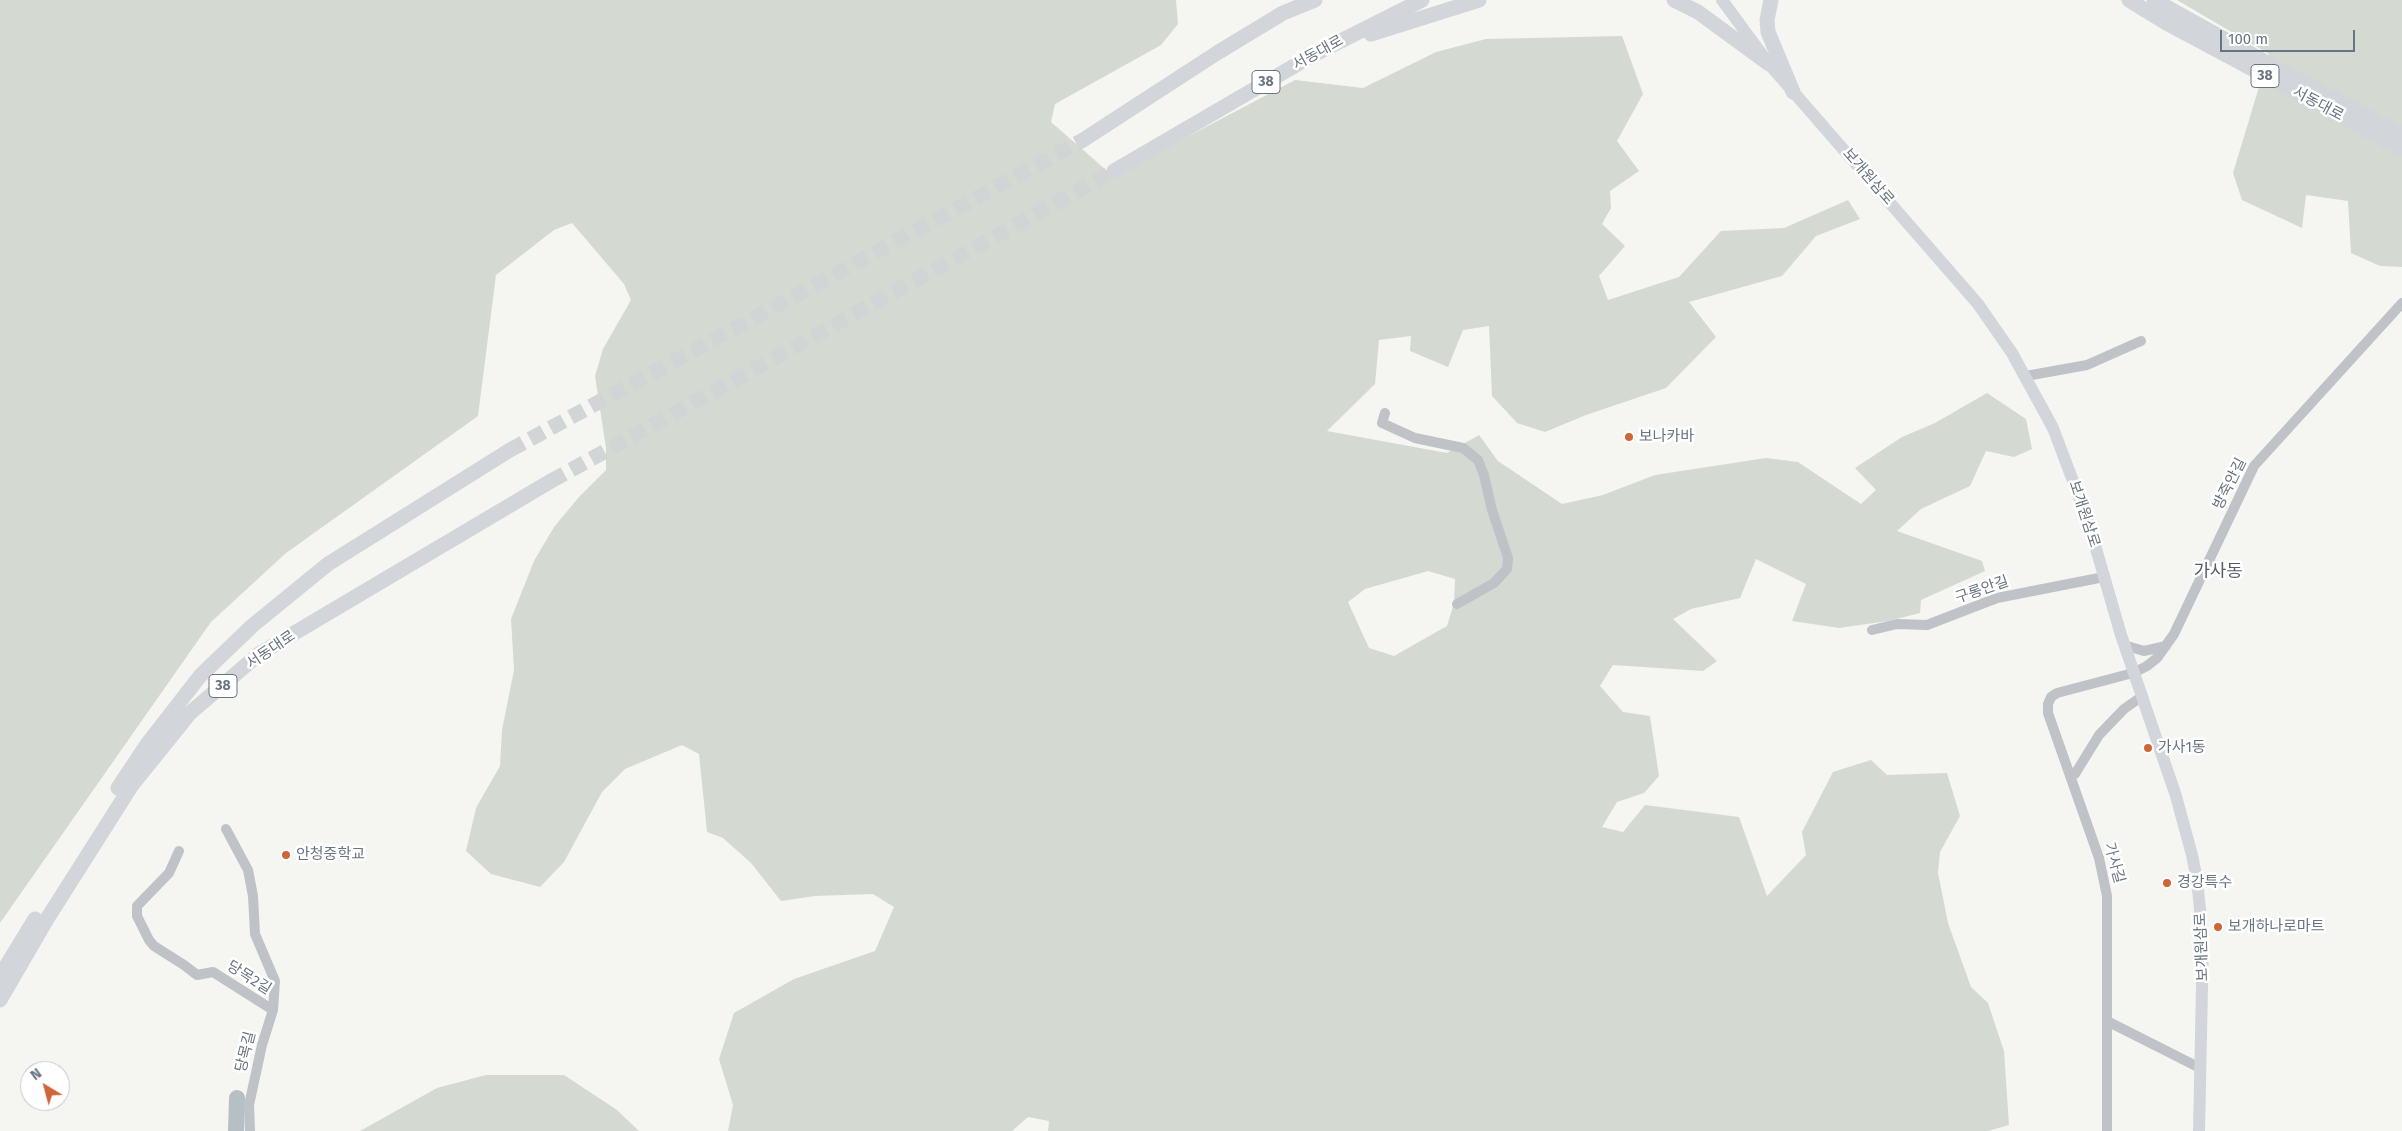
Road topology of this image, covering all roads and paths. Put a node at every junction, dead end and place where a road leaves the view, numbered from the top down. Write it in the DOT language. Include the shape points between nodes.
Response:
graph roads {
  1 [pos="1314,0"];
  2 [pos="1422,0"];
  3 [pos="1478,0"];
  4 [pos="1674,0"];
  5 [pos="1722,0"];
  6 [pos="1771,0"];
  7 [pos="2129,0"];
  8 [pos="2154,0"];
  9 [pos="1313,55"];
  10 [pos="1769,64"];
  11 [pos="1793,92"];
  12 [pos="2402,134"];
  13 [pos="1083,140"];
  14 [pos="2402,149"];
  15 [pos="1114,171"];
  16 [pos="2402,303"];
  17 [pos="2141,341"];
  18 [pos="2026,376"];
  19 [pos="1385,413"];
  20 [pos="510,450"];
  21 [pos="551,482"];
  22 [pos="2104,577"];
  23 [pos="1457,604"];
  24 [pos="1872,630"];
  25 [pos="2124,645"];
  26 [pos="2166,646"];
  27 [pos="2133,673"];
  28 [pos="2141,697"];
  29 [pos="2075,774"];
  30 [pos="226,829"];
  31 [pos="179,851"];
  32 [pos="0,976"];
  33 [pos="0,1000"];
  34 [pos="273,1010"];
  35 [pos="2107,1021"];
  36 [pos="2200,1068"];
  37 [pos="250,1131"];
  38 [pos="2107,1131"];
  39 [pos="2199,1131"];
  1 -- 13 [label="highway" via="1283,13 1225,48"];
  2 -- 9 [label="highway, 서동대로 / 38"];
  3 -- 9 [label="highway" via="1389,27"];
  4 -- 10 [label="highway" via="1698,12"];
  5 -- 10 [label="main road, 보개원삼로"];
  6 -- 11 [label="highway" via="1768,32"];
  7 -- 14 [label="highway, 서동대로 / 38"];
  8 -- 12 [label="highway, 서동대로 / 38"];
  9 -- 15 [label="highway, 서동대로 / 38"];
  10 -- 11 [label="main road, 보개원삼로"];
  11 -- 18 [label="main road, 보개원삼로" via="1959,281 1997,330"];
  16 -- 26 [label="street, 방죽안길" via="2254,466"];
  17 -- 18 [label="street" via="2087,366"];
  18 -- 22 [label="main road, 보개원삼로" via="2064,455"];
  19 -- 23 [label="street" via="1382,422 1415,438 1463,448 1478,460 1484,475 1508,558 1507,569 1494,583"];
  20 -- 32 [label="highway, 서동대로 / 38" via="328,564 224,651 148,743"];
  21 -- 33 [label="highway, 서동대로 / 38" via="259,654 190,713 132,785"];
  22 -- 24 [label="street, 구롱안길" via="1997,598 1927,624 1897,624"];
  22 -- 25 [label="main road, 보개원삼로"];
  25 -- 26 [label="street" via="2144,651"];
  25 -- 27 [label="main road, 보개원삼로"];
  26 -- 27 [label="street, 방죽안길" via="2147,666"];
  27 -- 28 [label="main road, 보개원삼로"];
  27 -- 35 [label="street, 가사길" via="2057,693 2048,704 2048,713 2098,858 2107,896"];
  28 -- 29 [label="street" via="2124,709 2099,735"];
  28 -- 36 [label="main road, 보개원삼로" via="2176,796 2197,880 2203,938"];
  30 -- 34 [label="street, 당목길" via="248,870 255,934 275,982"];
  31 -- 34 [label="street, 당목2길" via="169,873 137,906 137,916 149,940 197,975 213,972"];
  34 -- 37 [label="street, 당목길" via="249,1105"];
  35 -- 36 [label="street"];
  35 -- 38 [label="street, 가사길"];
  36 -- 39 [label="main road, 보개원삼로"];
}
